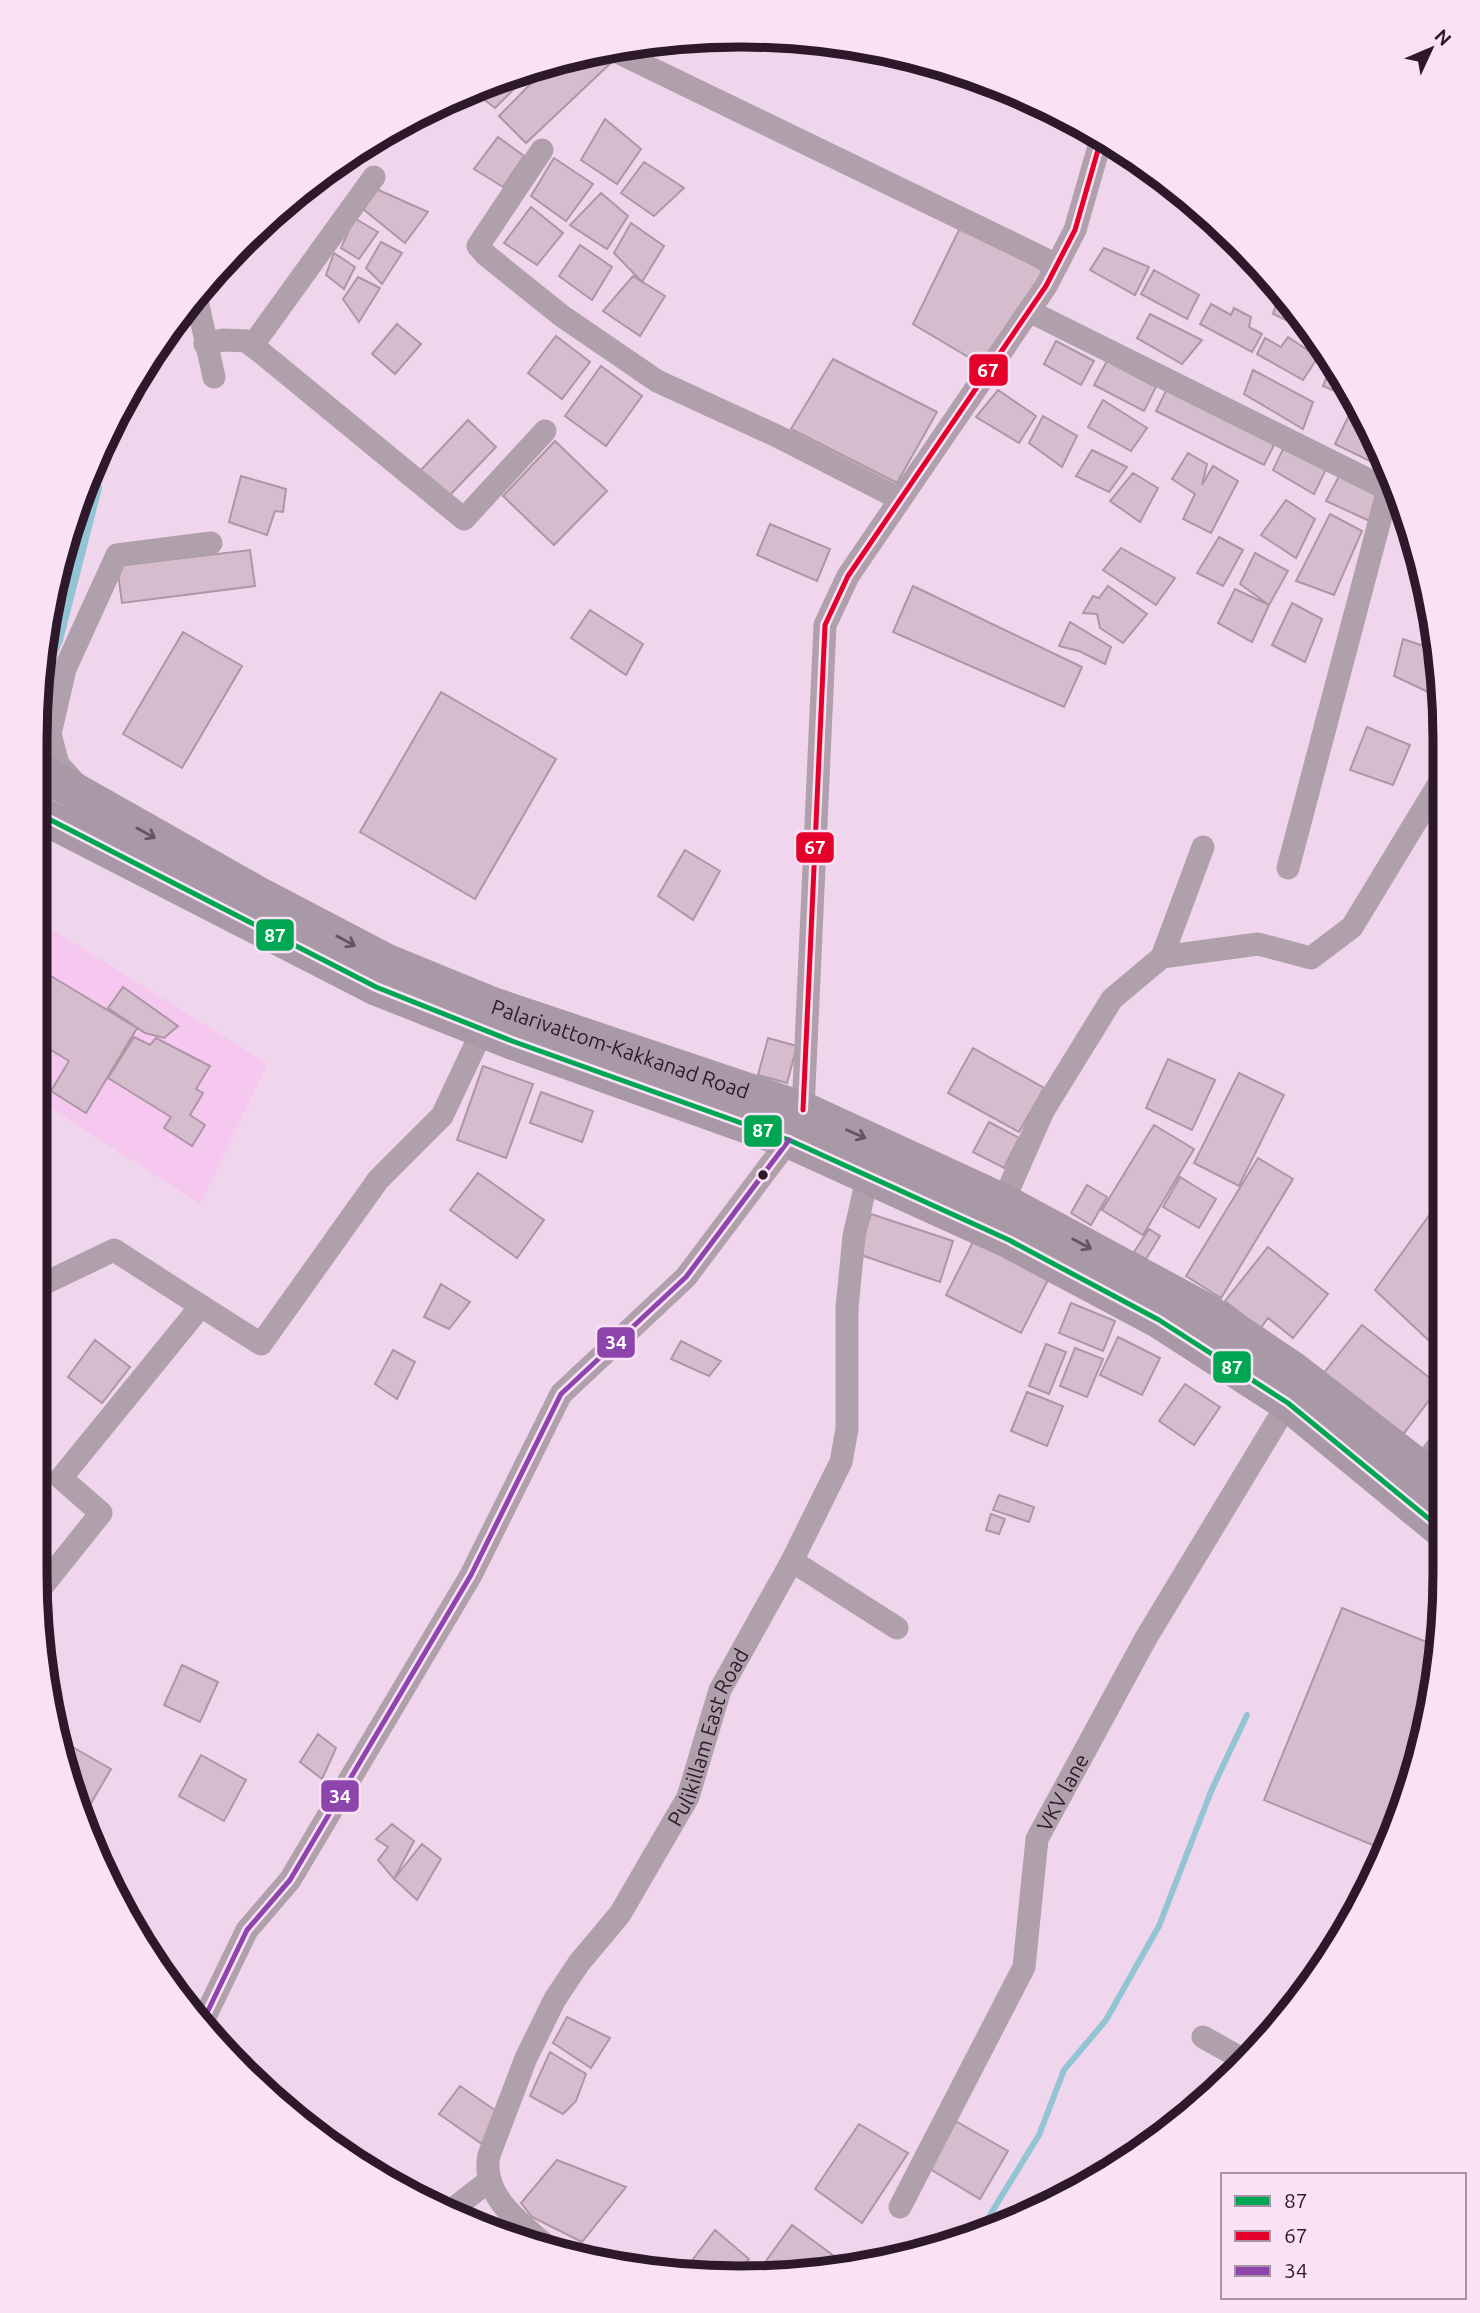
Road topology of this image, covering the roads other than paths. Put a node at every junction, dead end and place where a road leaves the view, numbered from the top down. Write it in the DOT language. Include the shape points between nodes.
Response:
graph roads {
  1 [pos="627,57"];
  2 [pos="1099,148"];
  3 [pos="542,150"];
  4 [pos="374,177"];
  5 [pos="1057,265"];
  6 [pos="198,308"];
  7 [pos="1029,311"];
  8 [pos="205,344"];
  9 [pos="252,346"];
  10 [pos="214,377"];
  11 [pos="545,431"];
  12 [pos="1382,481"];
  13 [pos="1387,493"];
  14 [pos="900,499"];
  15 [pos="211,542"];
  16 [pos="47,775"];
  17 [pos="1433,793"];
  18 [pos="96,805"];
  19 [pos="47,818"];
  20 [pos="1203,847"];
  21 [pos="1287,868"];
  22 [pos="1162,957"];
  23 [pos="483,1030"];
  24 [pos="796,1125"];
  25 [pos="869,1175"];
  26 [pos="1003,1202"];
  27 [pos="1037,1237"];
  28 [pos="47,1282"];
  29 [pos="201,1306"];
  30 [pos="1288,1402"];
  31 [pos="1433,1464"];
  32 [pos="1433,1522"];
  33 [pos="792,1561"];
  34 [pos="47,1580"];
  35 [pos="897,1628"];
  36 [pos="206,2014"];
  37 [pos="1203,2037"];
  38 [pos="1237,2056"];
  39 [pos="490,2180"];
  40 [pos="458,2205"];
  41 [pos="900,2207"];
  42 [pos="535,2234"];
  1 -- 5 [label="street"];
  2 -- 5 [label="street" via="1075,230"];
  3 -- 14 [label="street" via="478,246 486,255 562,316 657,381"];
  4 -- 9 [label="street"];
  5 -- 7 [label="street"];
  6 -- 8 [label="street"];
  7 -- 12 [label="street"];
  7 -- 14 [label="street"];
  8 -- 9 [label="street" via="247,341"];
  8 -- 10 [label="street"];
  9 -- 11 [label="street" via="464,519"];
  13 -- 21 [label="street"];
  14 -- 24 [label="street" via="848,576 825,625"];
  15 -- 18 [label="street" via="117,555 65,669 50,734 58,764"];
  16 -- 18 [label="main road, Palarivattom-Kakkanad Road"];
  17 -- 22 [label="street" via="1352,927 1311,958 1258,944"];
  18 -- 24 [label="main road, Palarivattom-Kakkanad Road, one-way" via="384,961"];
  19 -- 23 [label="main road" via="376,987"];
  20 -- 22 [label="street"];
  22 -- 26 [label="street" via="1112,999 1043,1111"];
  23 -- 24 [label="main road"];
  23 -- 29 [label="street" via="442,1116 378,1180 261,1343"];
  24 -- 25 [label="main road"];
  24 -- 26 [label="main road, Palarivattom-Kakkanad Road, one-way"];
  24 -- 36 [label="street" via="686,1277 561,1394 471,1575 290,1880 247,1930"];
  25 -- 27 [label="main road"];
  25 -- 33 [label="street, Pulikillam East Road" via="854,1236 845,1447"];
  26 -- 27 [label="main road, Palarivattom-Kakkanad Road"];
  27 -- 30 [label="main road"];
  27 -- 31 [label="main road, Palarivattom-Kakkanad Road, one-way" via="1208,1312"];
  28 -- 29 [label="street" via="114,1250"];
  29 -- 34 [label="street" via="61,1478 101,1513"];
  30 -- 32 [label="main road"];
  30 -- 41 [label="street, VKV lane" via="1146,1638 1037,1839 1024,1967"];
  33 -- 35 [label="street"];
  33 -- 39 [label="street, Pulikillam East Road" via="720,1690 688,1797 673,1827 620,1914 555,1999 526,2058 489,2155"];
  37 -- 38 [label="street"];
  39 -- 40 [label="street"];
  39 -- 42 [label="street" via="503,2205"];
}
